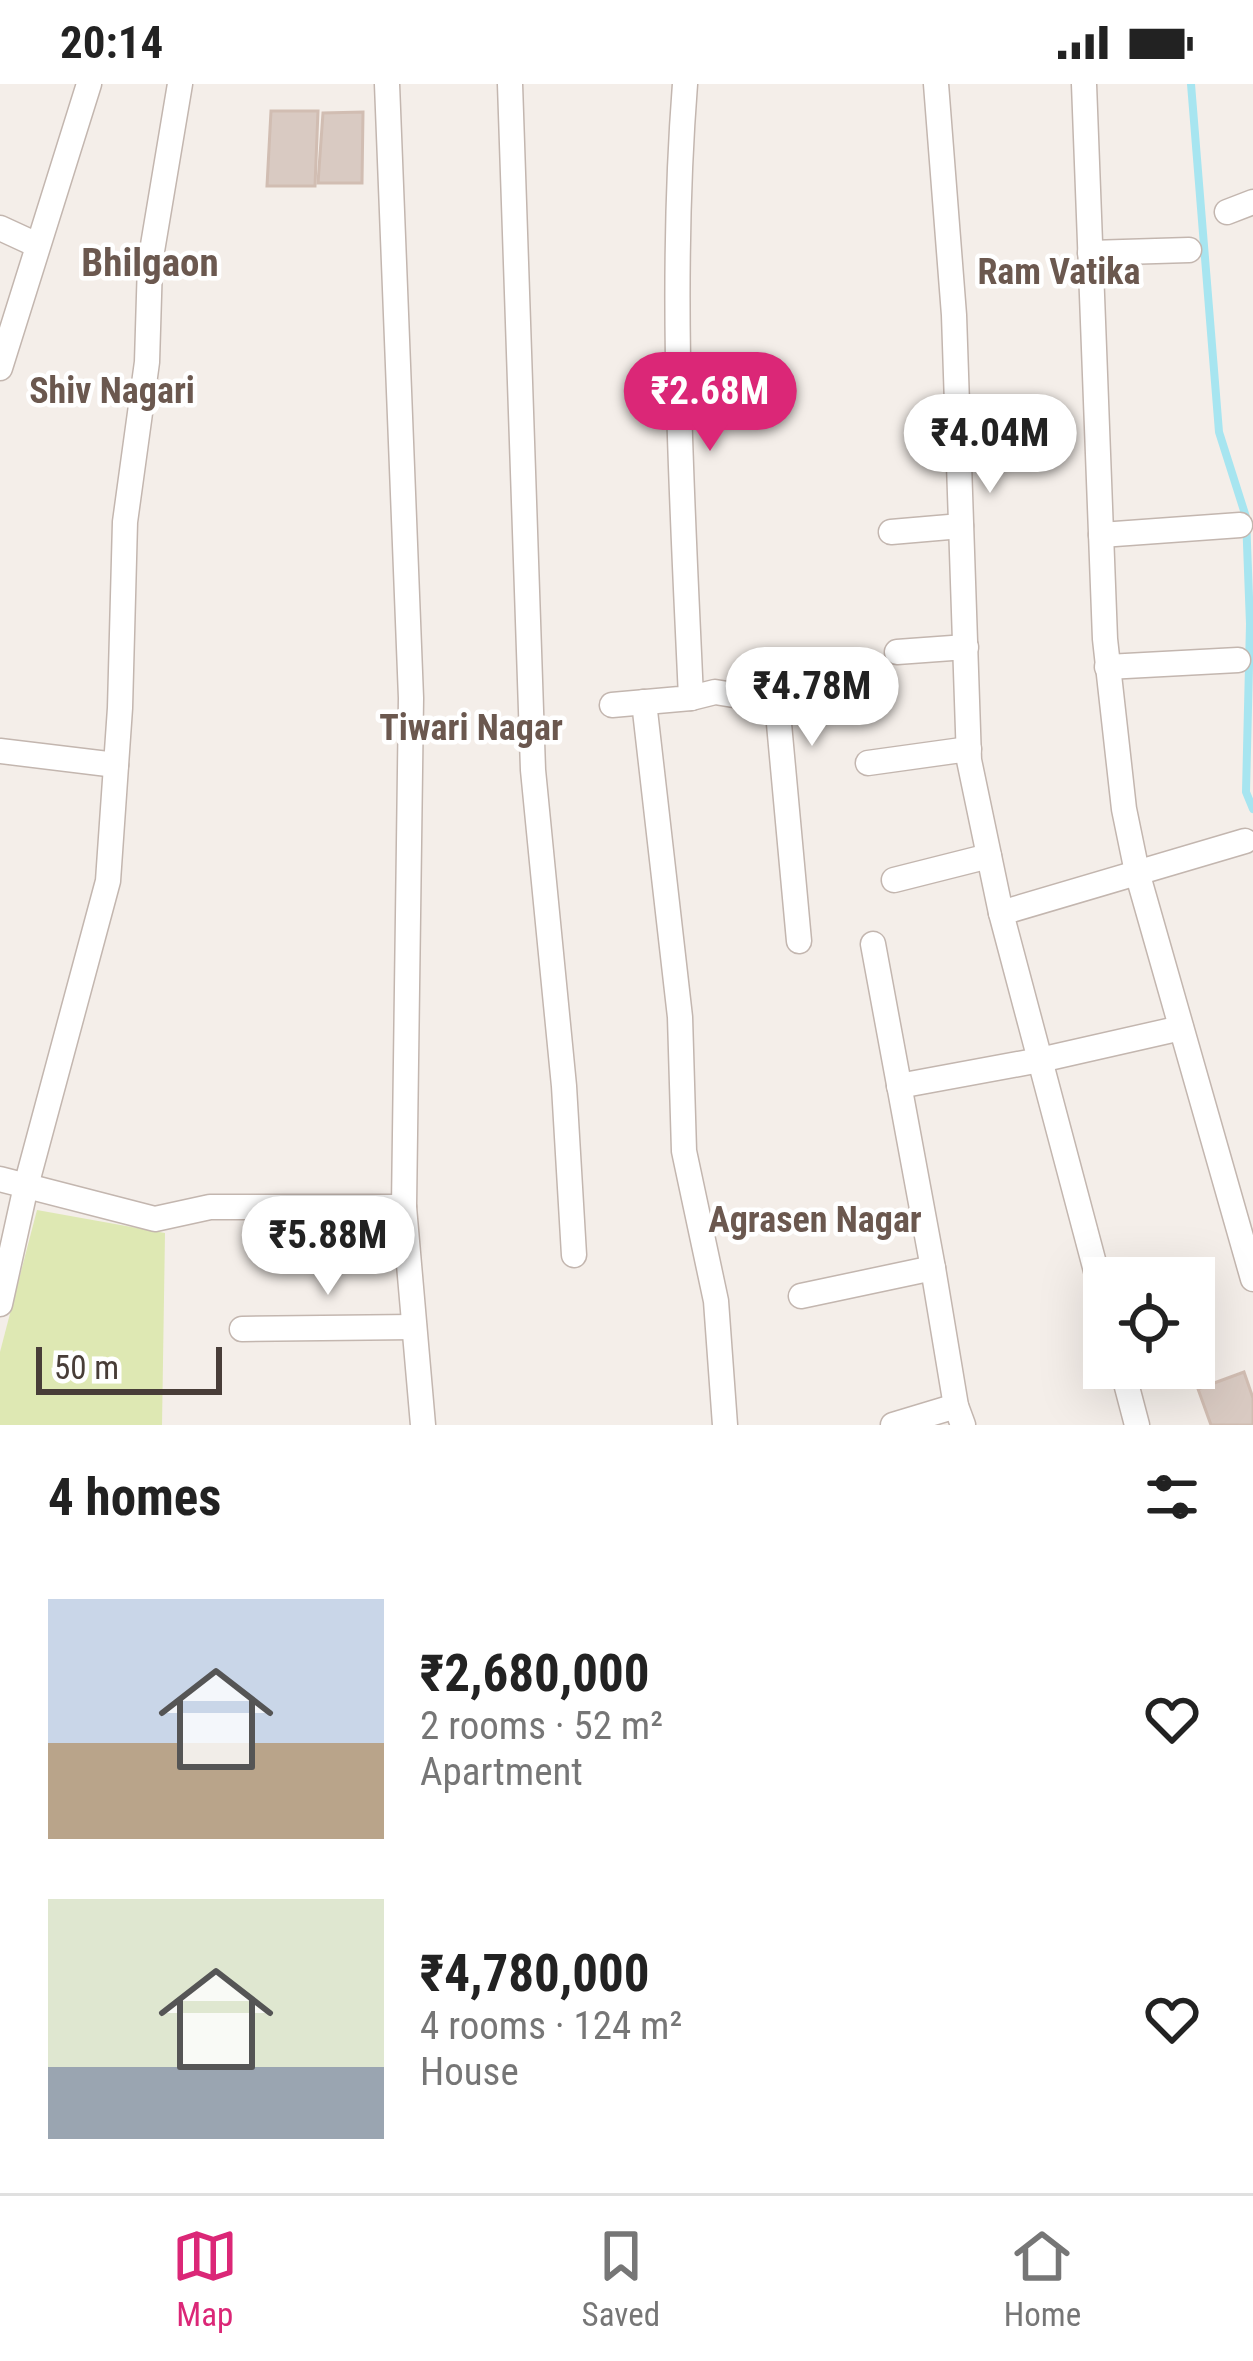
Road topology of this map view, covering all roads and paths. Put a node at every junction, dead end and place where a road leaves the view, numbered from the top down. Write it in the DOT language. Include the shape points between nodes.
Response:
graph roads {
  1 [pos="89,84"];
  2 [pos="180,84"];
  3 [pos="387,84"];
  4 [pos="510,84"];
  5 [pos="685,84"];
  6 [pos="936,84"];
  7 [pos="1084,84"];
  8 [pos="1253,202"];
  9 [pos="1227,212"];
  10 [pos="0,228"];
  11 [pos="37,245"];
  12 [pos="1189,250"];
  13 [pos="1090,253"];
  14 [pos="0,368"];
  15 [pos="1240,524"];
  16 [pos="962,526"];
  17 [pos="891,532"];
  18 [pos="1101,535"];
  19 [pos="966,647"];
  20 [pos="897,652"];
  21 [pos="1238,660"];
  22 [pos="1107,667"];
  23 [pos="691,698"];
  24 [pos="644,702"];
  25 [pos="612,705"];
  26 [pos="969,749"];
  27 [pos="0,751"];
  28 [pos="868,763"];
  29 [pos="116,765"];
  30 [pos="1245,841"];
  31 [pos="989,856"];
  32 [pos="1137,872"];
  33 [pos="894,880"];
  34 [pos="1001,913"];
  35 [pos="799,941"];
  36 [pos="873,944"];
  37 [pos="1181,1028"];
  38 [pos="1040,1060"];
  39 [pos="899,1086"];
  40 [pos="0,1179"];
  41 [pos="26,1186"];
  42 [pos="404,1207"];
  43 [pos="574,1255"];
  44 [pos="1092,1257"];
  45 [pos="933,1268"];
  46 [pos="1253,1279"];
  47 [pos="801,1296"];
  48 [pos="0,1304"];
  49 [pos="414,1327"];
  50 [pos="242,1329"];
  51 [pos="1128,1389"];
  52 [pos="960,1415"];
  53 [pos="423,1425"];
  54 [pos="725,1425"];
  55 [pos="893,1425"];
  56 [pos="1137,1425"];
  1 -- 11 [label="street"];
  2 -- 29 [label="street" via="150,263 147,362 125,522"];
  3 -- 42 [label="street" via="411,698"];
  4 -- 43 [label="street" via="533,770"];
  5 -- 23 [label="street" via="677,397"];
  6 -- 16 [label="street"];
  7 -- 13 [label="street"];
  8 -- 9 [label="street"];
  10 -- 11 [label="street"];
  11 -- 14 [label="street"];
  12 -- 13 [label="street"];
  13 -- 18 [label="street"];
  15 -- 18 [label="street"];
  16 -- 17 [label="street"];
  16 -- 19 [label="street"];
  18 -- 22 [label="street"];
  19 -- 20 [label="street"];
  19 -- 26 [label="street"];
  21 -- 22 [label="street"];
  22 -- 32 [label="street"];
  23 -- 24 [label="street"];
  23 -- 35 [label="street" via="715,692 777,702"];
  24 -- 25 [label="street"];
  24 -- 54 [label="street" via="680,1017 684,1151 716,1301"];
  26 -- 28 [label="street"];
  26 -- 31 [label="street"];
  27 -- 29 [label="street"];
  29 -- 41 [label="street" via="108,881"];
  30 -- 32 [label="street"];
  31 -- 33 [label="street"];
  31 -- 34 [label="street"];
  32 -- 34 [label="street"];
  32 -- 37 [label="street"];
  34 -- 38 [label="street"];
  36 -- 39 [label="street"];
  37 -- 38 [label="street"];
  37 -- 46 [label="street"];
  38 -- 39 [label="street"];
  38 -- 44 [label="street"];
  39 -- 45 [label="street"];
  40 -- 41 [label="street"];
  41 -- 42 [label="street" via="155,1219 210,1207"];
  41 -- 48 [label="street"];
  42 -- 49 [label="street"];
  45 -- 47 [label="street"];
  45 -- 52 [label="street"];
  49 -- 50 [label="street"];
  49 -- 53 [label="street"];
  51 -- 56 [label="street"];
  52 -- 55 [label="street"];
}
